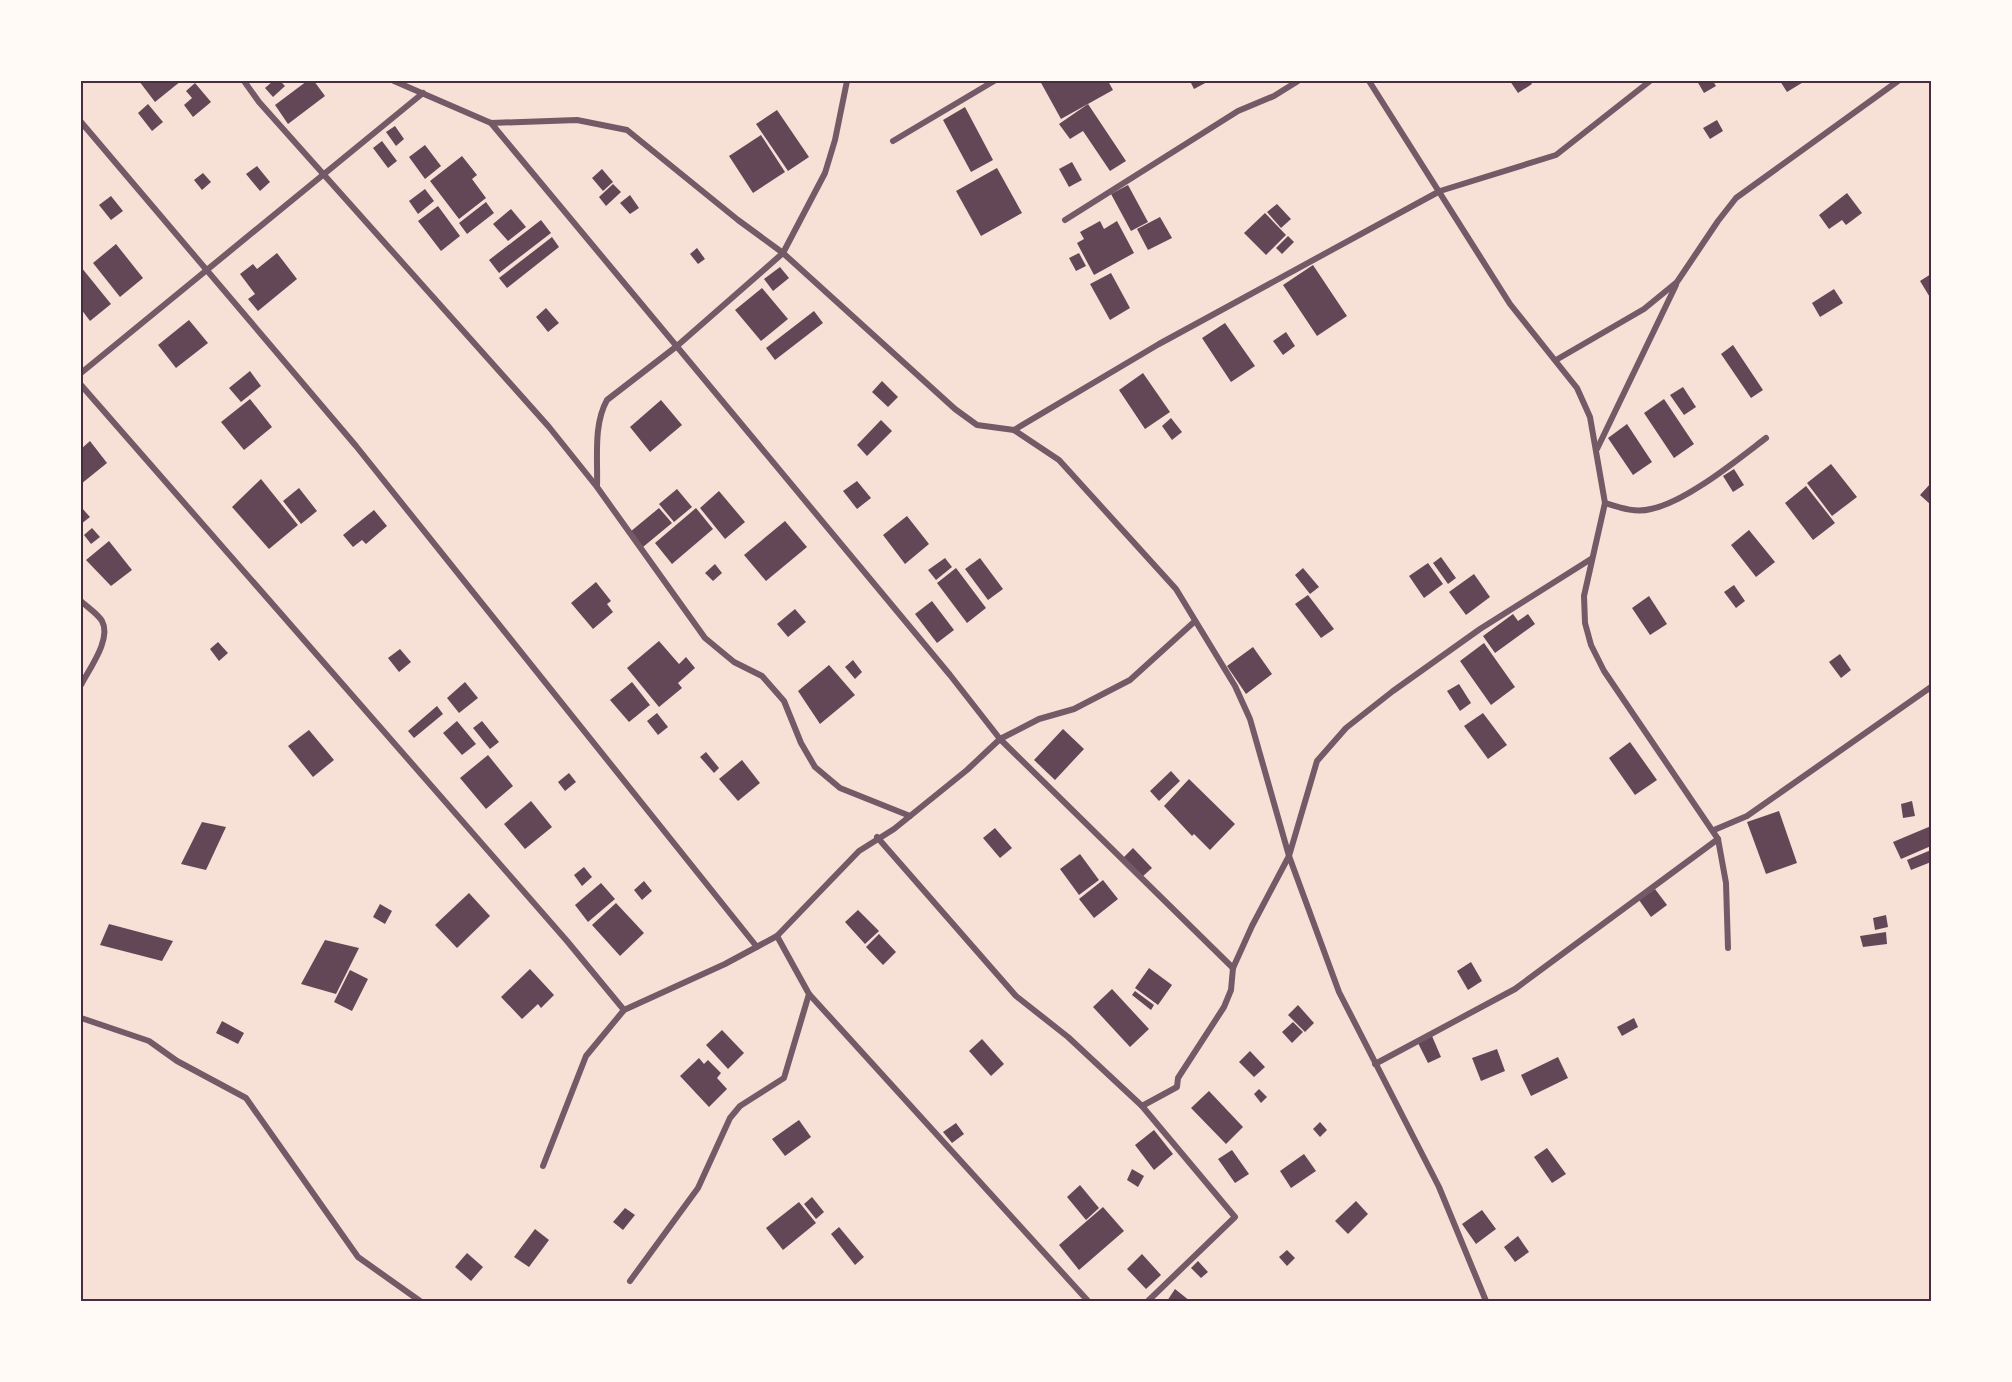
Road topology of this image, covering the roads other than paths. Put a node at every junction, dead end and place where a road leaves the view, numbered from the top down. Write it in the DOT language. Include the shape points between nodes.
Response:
graph roads {
  1 [pos="244,81"];
  2 [pos="394,81"];
  3 [pos="847,81"];
  4 [pos="994,81"];
  5 [pos="1298,81"];
  6 [pos="1369,81"];
  7 [pos="1650,81"];
  8 [pos="1898,81"];
  9 [pos="423,93"];
  10 [pos="81,122"];
  11 [pos="491,123"];
  12 [pos="893,141"];
  13 [pos="324,174"];
  14 [pos="1440,191"];
  15 [pos="1065,220"];
  16 [pos="783,253"];
  17 [pos="207,270"];
  18 [pos="1677,282"];
  19 [pos="677,346"];
  20 [pos="1556,360"];
  21 [pos="81,373"];
  22 [pos="81,385"];
  23 [pos="1014,430"];
  24 [pos="1766,438"];
  25 [pos="1597,450"];
  26 [pos="597,487"];
  27 [pos="1605,503"];
  28 [pos="1591,559"];
  29 [pos="81,601"];
  30 [pos="1194,622"];
  31 [pos="81,685"];
  32 [pos="1931,687"];
  33 [pos="1000,739"];
  34 [pos="910,816"];
  35 [pos="1714,830"];
  36 [pos="878,837"];
  37 [pos="1718,839"];
  38 [pos="1289,856"];
  39 [pos="777,936"];
  40 [pos="757,946"];
  41 [pos="1728,948"];
  42 [pos="1233,968"];
  43 [pos="808,994"];
  44 [pos="624,1010"];
  45 [pos="81,1018"];
  46 [pos="1375,1064"];
  47 [pos="1142,1106"];
  48 [pos="543,1166"];
  49 [pos="630,1281"];
  50 [pos="420,1301"];
  51 [pos="1088,1301"];
  52 [pos="1148,1301"];
  53 [pos="1486,1301"];
  1 -- 13 [label="street"];
  2 -- 9 [label="street"];
  3 -- 16 [label="street" via="825,173"];
  4 -- 12 [label="street"];
  5 -- 15 [label="street" via="1238,111"];
  6 -- 14 [label="street"];
  7 -- 14 [label="street" via="1556,155"];
  8 -- 18 [label="street" via="1736,198"];
  9 -- 11 [label="street"];
  9 -- 13 [label="street"];
  10 -- 17 [label="street"];
  11 -- 16 [label="street" via="577,120 627,129"];
  11 -- 19 [label="street"];
  13 -- 17 [label="street"];
  13 -- 26 [label="street" via="549,427"];
  14 -- 20 [label="street" via="1510,304"];
  14 -- 23 [label="street" via="1159,344"];
  16 -- 19 [label="street"];
  16 -- 23 [label="street" via="955,409 977,425"];
  17 -- 21 [label="street"];
  17 -- 40 [label="street" via="356,446"];
  18 -- 20 [label="street" via="1644,309"];
  18 -- 25 [label="street"];
  19 -- 26 [label="street" via="607,400 599,427"];
  19 -- 33 [label="street"];
  20 -- 25 [label="street" via="1577,388 1590,417"];
  22 -- 44 [label="street"];
  23 -- 30 [label="street" via="1059,460 1086,488 1176,589"];
  24 -- 27 [label="street" via="1715,475 1652,509 1628,511"];
  25 -- 27 [label="street"];
  26 -- 34 [label="street" via="705,638 734,662 762,676 784,701 815,767 840,788"];
  27 -- 28 [label="street"];
  28 -- 35 [label="street" via="1584,596 1591,645 1604,671"];
  28 -- 38 [label="street" via="1480,629 1346,728 1317,761"];
  29 -- 31 [label="street" via="102,622 104,631"];
  30 -- 33 [label="street" via="1130,680 1083,705 1039,719"];
  30 -- 38 [label="street" via="1250,720"];
  32 -- 35 [label="street" via="1747,816"];
  33 -- 34 [label="street"];
  33 -- 42 [label="street"];
  34 -- 36 [label="street"];
  35 -- 37 [label="street"];
  36 -- 39 [label="street" via="859,851"];
  36 -- 47 [label="street" via="1016,996 1068,1036"];
  37 -- 41 [label="street" via="1726,883"];
  37 -- 46 [label="street" via="1515,989"];
  38 -- 42 [label="street"];
  38 -- 46 [label="street" via="1339,992"];
  39 -- 40 [label="street"];
  39 -- 43 [label="street"];
  40 -- 44 [label="street"];
  42 -- 47 [label="street" via="1224,1007 1178,1078 1177,1087"];
  43 -- 49 [label="street" via="784,1078 740,1106 730,1118 698,1188"];
  43 -- 51 [label="street"];
  44 -- 48 [label="street" via="586,1056"];
  45 -- 50 [label="street" via="149,1041 177,1061 246,1098 358,1257"];
  46 -- 53 [label="street" via="1438,1187"];
  47 -- 52 [label="street" via="1234,1217"];
}
